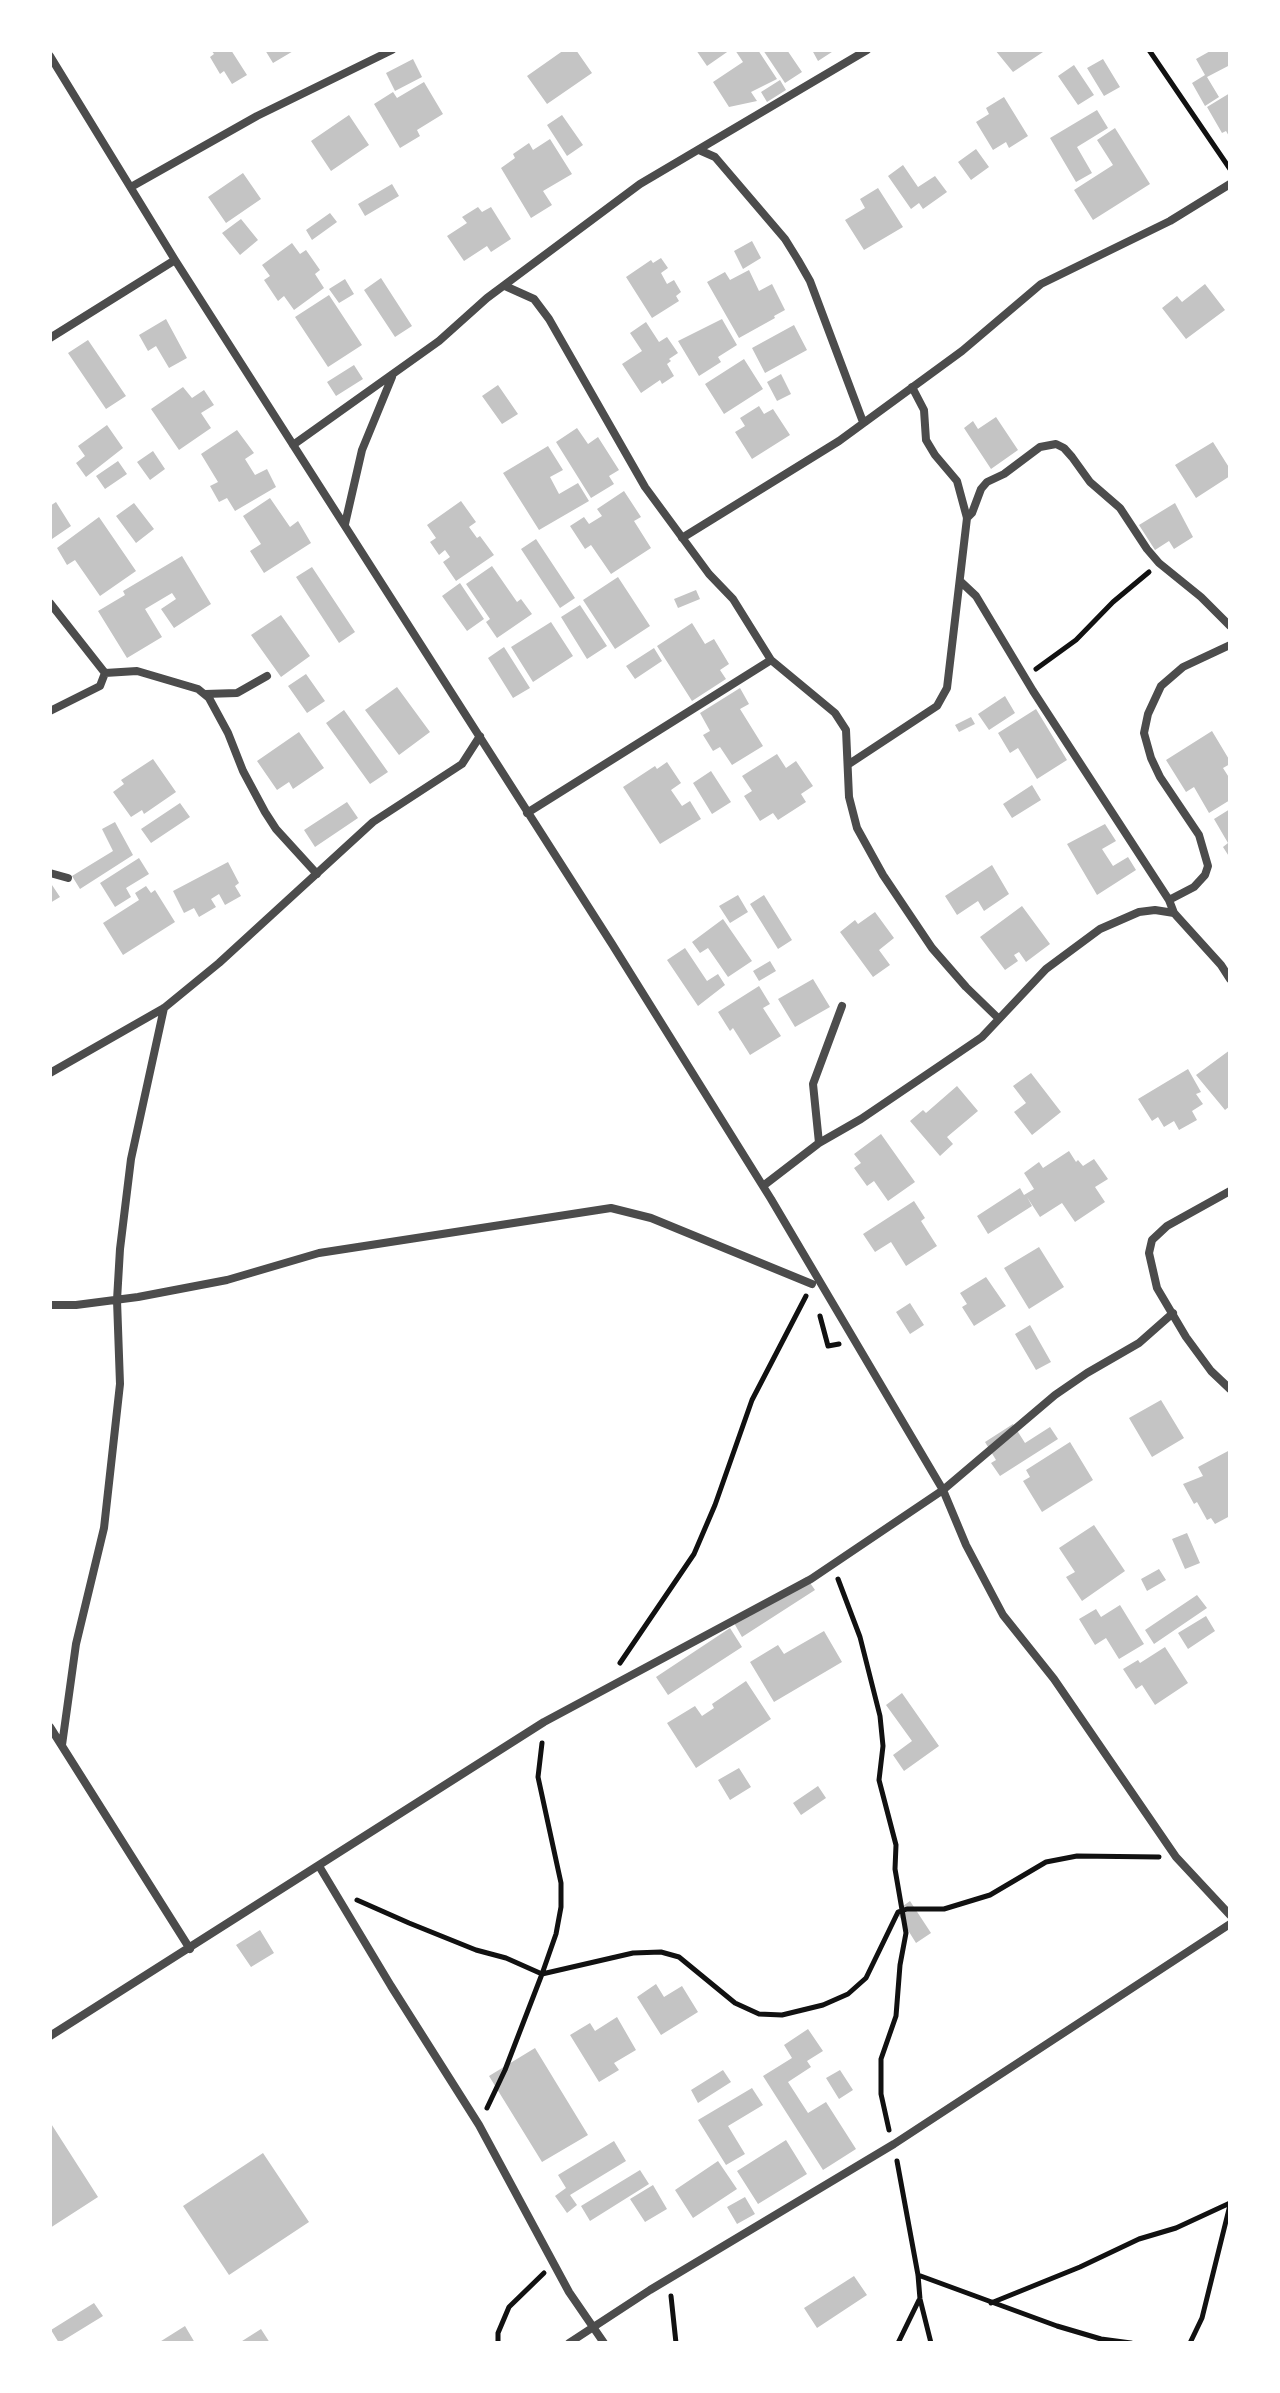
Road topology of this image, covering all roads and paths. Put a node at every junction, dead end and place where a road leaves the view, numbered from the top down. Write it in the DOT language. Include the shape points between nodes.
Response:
graph roads {
  1 [pos="392,50"];
  2 [pos="867,50"];
  3 [pos="1149,50"];
  4 [pos="50,56"];
  5 [pos="699,150"];
  6 [pos="1230,169"];
  7 [pos="1230,184"];
  8 [pos="131,187"];
  9 [pos="175,260"];
  10 [pos="505,286"];
  11 [pos="50,338"];
  12 [pos="392,376"];
  13 [pos="912,387"];
  14 [pos="863,422"];
  15 [pos="293,445"];
  16 [pos="967,518"];
  17 [pos="345,524"];
  18 [pos="682,538"];
  19 [pos="1159,563"];
  20 [pos="960,581"];
  21 [pos="50,603"];
  22 [pos="1230,626"];
  23 [pos="1230,645"];
  24 [pos="771,660"];
  25 [pos="105,673"];
  26 [pos="1024,674"];
  27 [pos="267,676"];
  28 [pos="205,694"];
  29 [pos="50,711"];
  30 [pos="480,736"];
  31 [pos="849,764"];
  32 [pos="527,813"];
  33 [pos="50,873"];
  34 [pos="317,874"];
  35 [pos="68,878"];
  36 [pos="1169,900"];
  37 [pos="1174,913"];
  38 [pos="1230,979"];
  39 [pos="842,1006"];
  40 [pos="164,1008"];
  41 [pos="998,1018"];
  42 [pos="50,1073"];
  43 [pos="819,1143"];
  44 [pos="763,1186"];
  45 [pos="1230,1191"];
  46 [pos="812,1284"];
  47 [pos="117,1300"];
  48 [pos="50,1305"];
  49 [pos="1173,1313"];
  50 [pos="1230,1389"];
  51 [pos="943,1490"];
  52 [pos="833,1563"];
  53 [pos="607,1688"];
  54 [pos="544,1722"];
  55 [pos="50,1727"];
  56 [pos="62,1745"];
  57 [pos="1176,1857"];
  58 [pos="319,1866"];
  59 [pos="334,1891"];
  60 [pos="903,1910"];
  61 [pos="1230,1915"];
  62 [pos="1230,1924"];
  63 [pos="190,1949"];
  64 [pos="542,1974"];
  65 [pos="50,2036"];
  66 [pos="479,2125"];
  67 [pos="894,2145"];
  68 [pos="1230,2204"];
  69 [pos="554,2265"];
  70 [pos="918,2275"];
  71 [pos="669,2279"];
  72 [pos="920,2299"];
  73 [pos="991,2303"];
  74 [pos="593,2328"];
  75 [pos="498,2343"];
  76 [pos="569,2343"];
  77 [pos="604,2343"];
  78 [pos="676,2343"];
  79 [pos="898,2343"];
  80 [pos="931,2343"];
  81 [pos="1131,2343"];
  82 [pos="1190,2343"];
  1 -- 8 [label="street" via="257,116"];
  2 -- 5 [label="street"];
  3 -- 6 [label="path"];
  4 -- 8 [label="street"];
  5 -- 10 [label="street" via="640,184"];
  5 -- 14 [label="street" via="715,157 798,260"];
  7 -- 13 [label="street" via="1170,221 1041,284"];
  8 -- 9 [label="street"];
  9 -- 11 [label="street"];
  9 -- 15 [label="street"];
  10 -- 12 [label="street"];
  10 -- 18 [label="street" via="534,299 549,319 645,487"];
  12 -- 15 [label="street"];
  12 -- 17 [label="street" via="362,450"];
  13 -- 14 [label="street"];
  13 -- 16 [label="street" via="924,410 926,440 957,481"];
  14 -- 18 [label="street" via="807,463"];
  15 -- 17 [label="street"];
  16 -- 19 [label="street" via="987,482 1040,447 1056,444 1120,508"];
  16 -- 20 [label="street"];
  17 -- 30 [label="street"];
  18 -- 24 [label="street" via="733,599"];
  19 -- 22 [label="street"];
  19 -- 26 [label="path" via="1059,655"];
  20 -- 26 [label="street" via="976,596"];
  20 -- 31 [label="street" via="947,688 937,706"];
  21 -- 25 [label="street"];
  23 -- 36 [label="street" via="1183,667 1161,686 1148,714 1144,733 1151,758 1199,835 1208,866 1194,887"];
  24 -- 31 [label="street" via="835,713 846,730"];
  24 -- 32 [label="street"];
  25 -- 28 [label="street" via="137,671"];
  25 -- 29 [label="street" via="100,686"];
  26 -- 36 [label="street"];
  27 -- 28 [label="street" via="237,693"];
  28 -- 34 [label="street" via="265,812"];
  30 -- 32 [label="street"];
  30 -- 34 [label="street" via="455,770 390,809"];
  31 -- 41 [label="street" via="849,797 857,828 883,875 932,948"];
  32 -- 44 [label="street"];
  33 -- 35 [label="street"];
  34 -- 40 [label="street"];
  36 -- 37 [label="street"];
  37 -- 38 [label="street"];
  37 -- 41 [label="street" via="1139,912 1100,929 1046,969"];
  39 -- 43 [label="street" via="813,1084"];
  40 -- 42 [label="street"];
  40 -- 47 [label="street" via="131,1159"];
  41 -- 43 [label="street" via="982,1037"];
  43 -- 44 [label="street"];
  44 -- 51 [label="street"];
  45 -- 49 [label="street" via="1152,1240 1149,1253 1157,1288"];
  46 -- 47 [label="street" via="651,1218 611,1208 319,1253 227,1280"];
  46 -- 53 [label="path" via="752,1400 694,1554"];
  47 -- 48 [label="street"];
  47 -- 56 [label="street" via="120,1384 104,1528 76,1644"];
  49 -- 50 [label="street" via="1211,1371"];
  49 -- 51 [label="street" via="1139,1343 1055,1395"];
  51 -- 52 [label="street"];
  51 -- 57 [label="street" via="1003,1615 1054,1679"];
  52 -- 53 [label="street"];
  52 -- 60 [label="path" via="860,1637 880,1716 879,1780 896,1845"];
  53 -- 54 [label="street"];
  54 -- 58 [label="street"];
  54 -- 64 [label="path" via="538,1777 561,1883 556,1934"];
  55 -- 56 [label="street"];
  56 -- 63 [label="street"];
  57 -- 60 [label="path" via="1077,1856 1046,1862 962,1905"];
  57 -- 61 [label="street"];
  58 -- 59 [label="street"];
  58 -- 63 [label="street"];
  59 -- 64 [label="path"];
  59 -- 66 [label="street"];
  60 -- 64 [label="path" via="866,1978 848,1994 782,2015 759,2014 735,2003 679,1957 661,1952 633,1953"];
  60 -- 67 [label="path" via="906,1933 896,2016 880,2075"];
  62 -- 67 [label="street"];
  63 -- 65 [label="street"];
  64 -- 66 [label="path"];
  66 -- 69 [label="street"];
  67 -- 70 [label="path"];
  67 -- 71 [label="street"];
  68 -- 73 [label="path"];
  68 -- 82 [label="path" via="1202,2318"];
  69 -- 74 [label="street"];
  69 -- 75 [label="path" via="509,2307"];
  70 -- 72 [label="path"];
  70 -- 73 [label="path"];
  71 -- 74 [label="street"];
  71 -- 78 [label="path"];
  72 -- 79 [label="path"];
  72 -- 80 [label="path"];
  73 -- 81 [label="path" via="1101,2339"];
  74 -- 76 [label="street"];
  74 -- 77 [label="street"];
}
